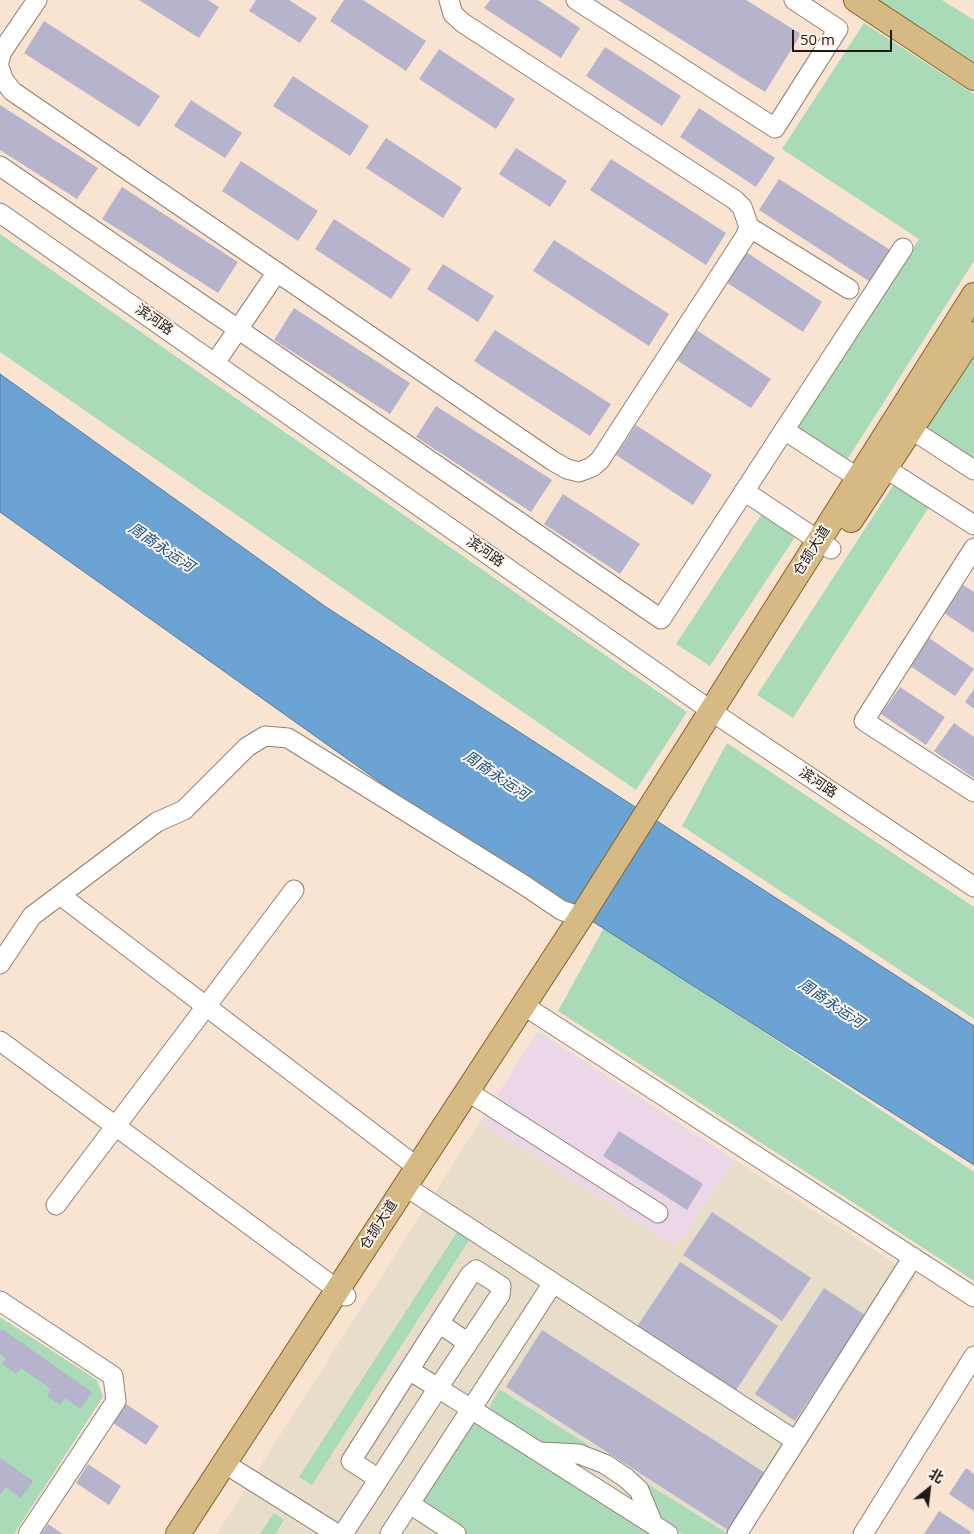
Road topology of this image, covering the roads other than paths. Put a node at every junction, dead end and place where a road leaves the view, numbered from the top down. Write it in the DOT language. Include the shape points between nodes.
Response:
graph roads {
  1 [pos="37,0"];
  2 [pos="449,0"];
  3 [pos="576,0"];
  4 [pos="794,0"];
  5 [pos="856,0"];
  6 [pos="0,59"];
  7 [pos="0,69"];
  8 [pos="974,78"];
  9 [pos="0,166"];
  10 [pos="0,213"];
  11 [pos="749,227"];
  12 [pos="903,248"];
  13 [pos="277,272"];
  14 [pos="849,289"];
  15 [pos="974,296"];
  16 [pos="238,329"];
  17 [pos="974,334"];
  18 [pos="215,363"];
  19 [pos="903,424"];
  20 [pos="784,430"];
  21 [pos="974,470"];
  22 [pos="872,473"];
  23 [pos="744,491"];
  24 [pos="974,525"];
  25 [pos="825,545"];
  26 [pos="974,548"];
  27 [pos="716,714"];
  28 [pos="974,792"];
  29 [pos="974,887"];
  30 [pos="294,890"];
  31 [pos="60,895"];
  32 [pos="584,919"];
  33 [pos="0,964"];
  34 [pos="206,1006"];
  35 [pos="527,1007"];
  36 [pos="0,1041"];
  37 [pos="471,1094"];
  38 [pos="116,1126"];
  39 [pos="412,1182"];
  40 [pos="56,1205"];
  41 [pos="658,1213"];
  42 [pos="913,1257"];
  43 [pos="553,1283"];
  44 [pos="342,1293"];
  45 [pos="974,1297"];
  46 [pos="0,1301"];
  47 [pos="439,1323"];
  48 [pos="468,1343"];
  49 [pos="974,1356"];
  50 [pos="409,1370"];
  51 [pos="438,1388"];
  52 [pos="472,1410"];
  53 [pos="796,1441"];
  54 [pos="539,1452"];
  55 [pos="229,1466"];
  56 [pos="379,1479"];
  57 [pos="410,1504"];
  58 [pos="661,1529"];
  59 [pos="28,1534"];
  60 [pos="178,1534"];
  61 [pos="193,1534"];
  62 [pos="337,1534"];
  63 [pos="343,1534"];
  64 [pos="390,1534"];
  65 [pos="456,1534"];
  66 [pos="737,1534"];
  67 [pos="863,1534"];
  1 -- 6 [label="street"];
  2 -- 11 [label="street" via="453,14 463,23 735,200 742,207"];
  3 -- 4 [label="street" via="775,128 838,29"];
  5 -- 8 [label="main road"];
  7 -- 13 [label="street" via="12,91"];
  9 -- 16 [label="street"];
  10 -- 18 [label="street, 滨河路"];
  11 -- 13 [label="street" via="745,238 600,460 580,472 567,470 553,461"];
  11 -- 14 [label="street"];
  12 -- 20 [label="street"];
  13 -- 16 [label="street"];
  15 -- 19 [label="main road, 仓颉大道"];
  16 -- 18 [label="street"];
  16 -- 23 [label="street" via="661,619"];
  17 -- 19 [label="main road, 仓颉大道"];
  18 -- 27 [label="street, 滨河路"];
  19 -- 21 [label="street"];
  19 -- 22 [label="main road, 仓颉大道"];
  20 -- 22 [label="street"];
  20 -- 23 [label="street"];
  22 -- 24 [label="street"];
  22 -- 25 [label="main road, 仓颉大道"];
  23 -- 25 [label="street"];
  25 -- 27 [label="main road, 仓颉大道"];
  26 -- 28 [label="street" via="864,721"];
  27 -- 29 [label="street, 滨河路"];
  27 -- 32 [label="main road, 仓颉大道"];
  30 -- 34 [label="street"];
  31 -- 32 [label="street" via="157,822 184,810 247,747 266,736 288,738 561,910"];
  31 -- 33 [label="street" via="32,916"];
  31 -- 34 [label="street"];
  32 -- 35 [label="main road, 仓颉大道"];
  34 -- 38 [label="street"];
  34 -- 39 [label="street"];
  35 -- 37 [label="main road, 仓颉大道"];
  35 -- 42 [label="street"];
  36 -- 38 [label="street"];
  37 -- 39 [label="main road, 仓颉大道"];
  37 -- 41 [label="street"];
  38 -- 40 [label="street"];
  38 -- 44 [label="street"];
  39 -- 43 [label="street"];
  39 -- 44 [label="main road, 仓颉大道"];
  42 -- 45 [label="street"];
  42 -- 53 [label="street"];
  43 -- 52 [label="street"];
  43 -- 53 [label="street"];
  44 -- 55 [label="main road, 仓颉大道"];
  46 -- 59 [label="street" via="113,1376 116,1401"];
  47 -- 48 [label="street"];
  47 -- 48 [label="street" via="476,1270 501,1286 500,1295"];
  47 -- 50 [label="street"];
  48 -- 51 [label="street"];
  49 -- 67 [label="street"];
  50 -- 51 [label="street"];
  50 -- 56 [label="street" via="351,1461"];
  51 -- 52 [label="street"];
  51 -- 56 [label="street"];
  52 -- 54 [label="street"];
  52 -- 57 [label="street"];
  53 -- 66 [label="street"];
  54 -- 58 [label="street"];
  54 -- 58 [label="street" via="579,1454 612,1469 639,1490"];
  55 -- 60 [label="main road, 仓颉大道"];
  55 -- 61 [label="main road, 仓颉大道"];
  55 -- 62 [label="street"];
  56 -- 63 [label="street"];
  57 -- 64 [label="street"];
  57 -- 65 [label="street"];
}
